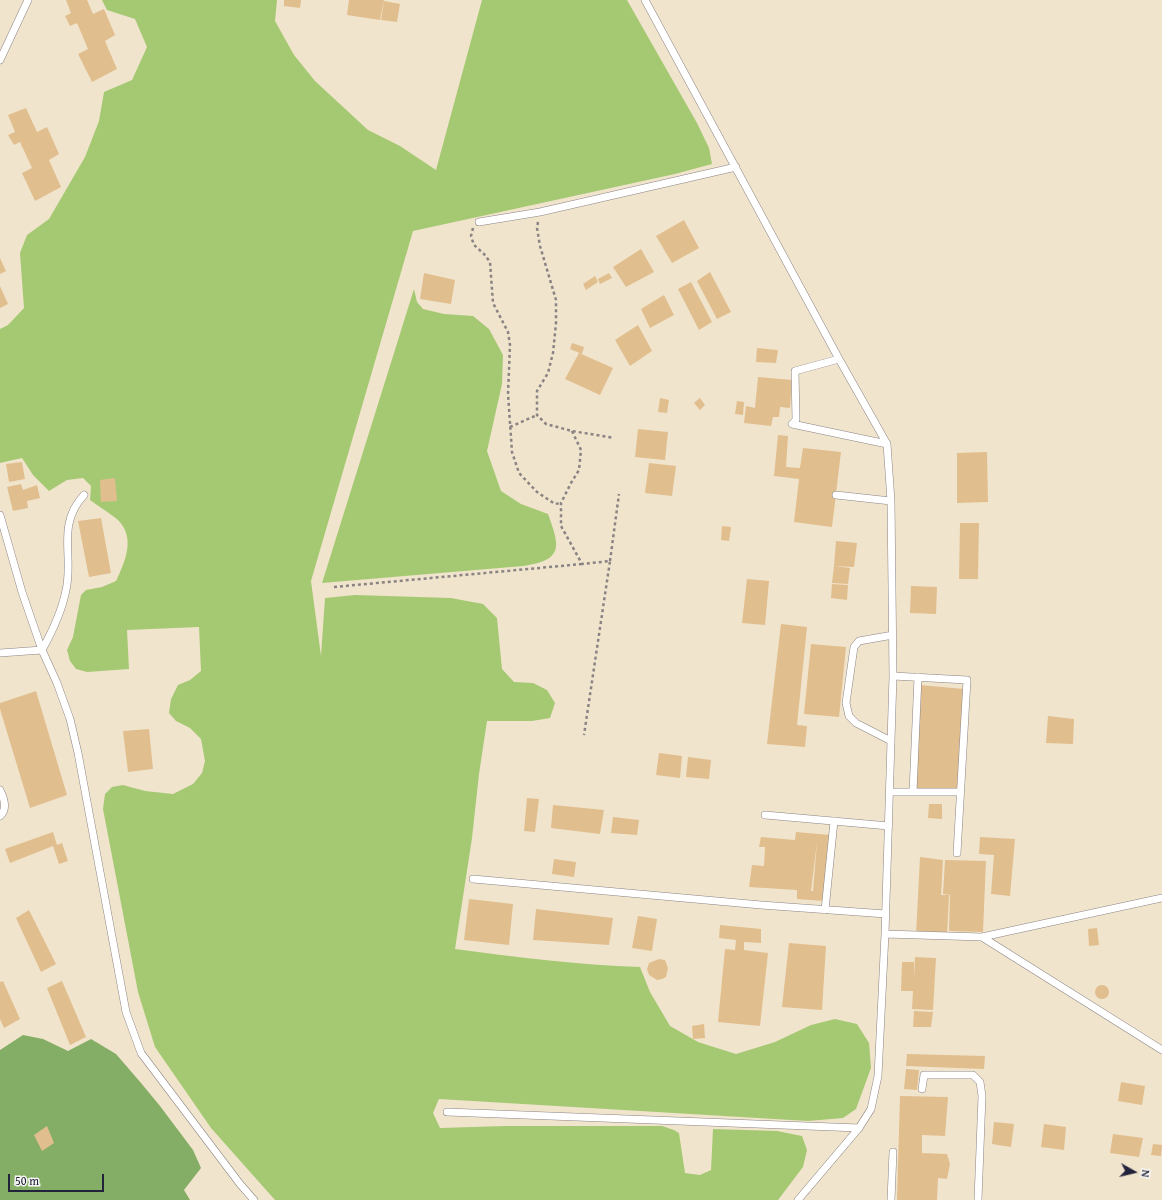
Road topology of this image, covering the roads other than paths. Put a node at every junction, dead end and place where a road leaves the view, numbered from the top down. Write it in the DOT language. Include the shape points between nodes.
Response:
graph roads {
  1 [pos="28,0"];
  2 [pos="645,0"];
  3 [pos="0,60"];
  4 [pos="736,167"];
  5 [pos="479,222"];
  6 [pos="839,359"];
  7 [pos="887,444"];
  8 [pos="84,495"];
  9 [pos="836,495"];
  10 [pos="891,501"];
  11 [pos="0,515"];
  12 [pos="893,635"];
  13 [pos="42,650"];
  14 [pos="0,653"];
  15 [pos="893,676"];
  16 [pos="918,677"];
  17 [pos="891,741"];
  18 [pos="0,790"];
  19 [pos="890,792"];
  20 [pos="913,792"];
  21 [pos="960,792"];
  22 [pos="765,815"];
  23 [pos="0,816"];
  24 [pos="834,821"];
  25 [pos="889,826"];
  26 [pos="957,853"];
  27 [pos="473,879"];
  28 [pos="1162,898"];
  29 [pos="825,910"];
  30 [pos="886,914"];
  31 [pos="885,934"];
  32 [pos="982,937"];
  33 [pos="1162,1050"];
  34 [pos="922,1090"];
  35 [pos="448,1112"];
  36 [pos="859,1128"];
  37 [pos="893,1152"];
  38 [pos="254,1200"];
  39 [pos="798,1200"];
  40 [pos="891,1200"];
  41 [pos="978,1200"];
  1 -- 3 [label="lane"];
  2 -- 4 [label="lane"];
  4 -- 5 [label="lane" via="540,212"];
  4 -- 6 [label="lane"];
  6 -- 7 [label="lane"];
  6 -- 7 [label="lane" via="795,371 796,420 792,424"];
  7 -- 10 [label="lane"];
  8 -- 13 [label="lane" via="71,513 68,528 69,572 66,590 52,633"];
  9 -- 10 [label="lane"];
  10 -- 12 [label="lane"];
  11 -- 13 [label="lane"];
  12 -- 15 [label="lane"];
  12 -- 17 [label="lane" via="859,641 854,647 846,703 849,716 856,723"];
  13 -- 14 [label="lane"];
  13 -- 38 [label="lane" via="70,719 126,1012 141,1053"];
  15 -- 16 [label="lane"];
  15 -- 17 [label="lane"];
  16 -- 20 [label="lane"];
  16 -- 21 [label="lane" via="967,680"];
  17 -- 19 [label="lane"];
  18 -- 23 [label="lane" via="5,804"];
  19 -- 20 [label="lane"];
  19 -- 25 [label="lane"];
  20 -- 21 [label="lane"];
  21 -- 26 [label="lane"];
  22 -- 24 [label="lane"];
  24 -- 25 [label="lane"];
  24 -- 29 [label="lane"];
  25 -- 30 [label="lane"];
  27 -- 29 [label="lane"];
  28 -- 32 [label="lane"];
  29 -- 30 [label="lane"];
  30 -- 31 [label="lane"];
  31 -- 32 [label="lane"];
  31 -- 36 [label="lane" via="878,1076 871,1109"];
  32 -- 33 [label="lane"];
  34 -- 41 [label="lane" via="924,1075 973,1075 980,1082 982,1096"];
  35 -- 36 [label="lane"];
  36 -- 39 [label="lane"];
  37 -- 40 [label="lane"];
}
